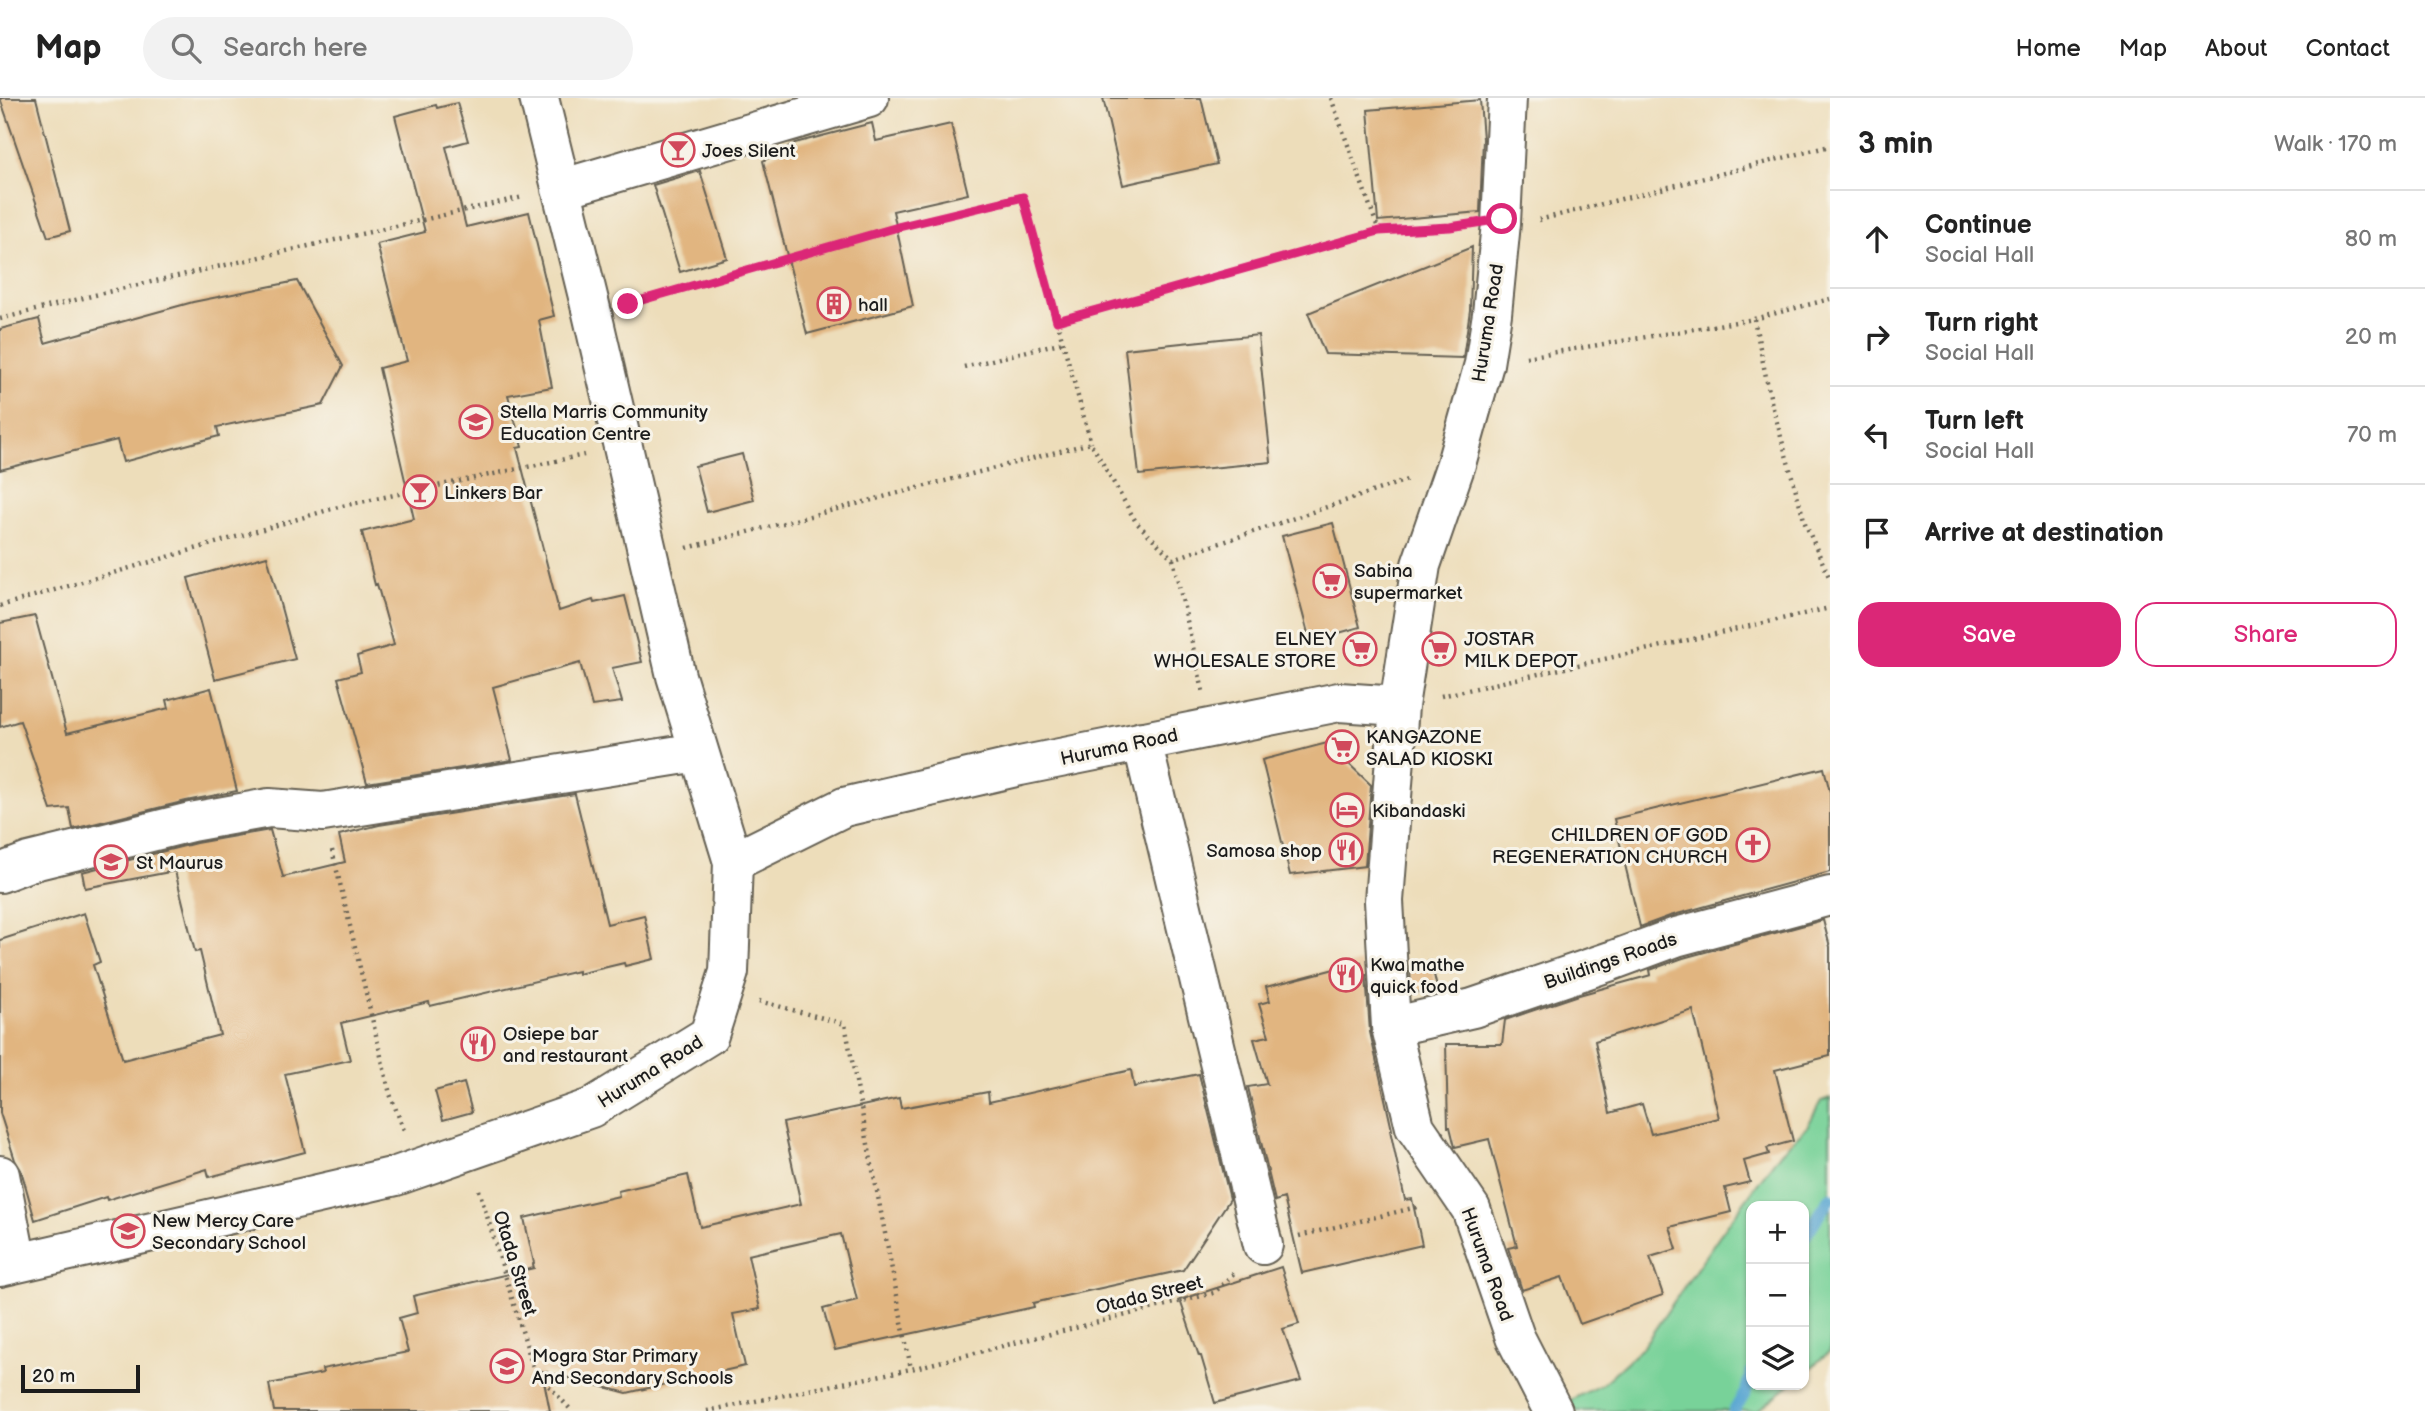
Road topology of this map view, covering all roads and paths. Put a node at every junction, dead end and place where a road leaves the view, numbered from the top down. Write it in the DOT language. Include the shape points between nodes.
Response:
graph roads {
  1 [pos="539,98"];
  2 [pos="869,98"];
  3 [pos="1331,98"];
  4 [pos="1507,98"];
  5 [pos="1830,146"];
  6 [pos="561,188"];
  7 [pos="1502,219"];
  8 [pos="1544,219"];
  9 [pos="1379,231"];
  10 [pos="1830,299"];
  11 [pos="592,313"];
  12 [pos="0,318"];
  13 [pos="1754,319"];
  14 [pos="1057,321"];
  15 [pos="1063,342"];
  16 [pos="1483,364"];
  17 [pos="964,367"];
  18 [pos="1091,443"];
  19 [pos="623,447"];
  20 [pos="1456,464"];
  21 [pos="649,558"];
  22 [pos="1173,559"];
  23 [pos="1830,579"];
  24 [pos="0,606"];
  25 [pos="1830,608"];
  26 [pos="1399,706"];
  27 [pos="1211,727"];
  28 [pos="1142,741"];
  29 [pos="698,752"];
  30 [pos="323,812"];
  31 [pos="733,862"];
  32 [pos="0,873"];
  33 [pos="1830,895"];
  34 [pos="721,996"];
  35 [pos="1391,1027"];
  36 [pos="463,1153"];
  37 [pos="424,1166"];
  38 [pos="0,1175"];
  39 [pos="1417,1207"];
  40 [pos="1263,1245"];
  41 [pos="8,1265"];
  42 [pos="911,1369"];
  43 [pos="572,1411"];
  44 [pos="707,1411"];
  45 [pos="1553,1411"];
  1 -- 6 [label="street"];
  2 -- 6 [label="street"];
  3 -- 9 [label="path"];
  4 -- 7 [label="street, Huruma Road"];
  5 -- 8 [label="path"];
  6 -- 11 [label="street"];
  6 -- 12 [label="path"];
  7 -- 9 [label="path"];
  7 -- 16 [label="street, Huruma Road"];
  9 -- 14 [label="path"];
  10 -- 13 [label="path"];
  11 -- 14 [label="path" via="898,227 1023,197"];
  11 -- 19 [label="street"];
  13 -- 16 [label="path"];
  13 -- 23 [label="path" via="1805,523"];
  14 -- 15 [label="path"];
  15 -- 17 [label="path"];
  15 -- 18 [label="path"];
  16 -- 20 [label="street, Huruma Road"];
  18 -- 21 [label="path"];
  18 -- 22 [label="path" via="1136,522"];
  19 -- 21 [label="street"];
  19 -- 24 [label="path" via="342,506"];
  20 -- 22 [label="path"];
  20 -- 26 [label="street, Huruma Road" via="1421,565"];
  21 -- 29 [label="street"];
  22 -- 27 [label="path"];
  25 -- 26 [label="path"];
  26 -- 27 [label="street, Huruma Road" via="1339,702"];
  26 -- 35 [label="street, Huruma Road" via="1384,901"];
  27 -- 28 [label="street, Huruma Road"];
  28 -- 31 [label="street, Huruma Road" via="845,807"];
  28 -- 40 [label="street"];
  29 -- 30 [label="street"];
  29 -- 31 [label="street"];
  30 -- 32 [label="street" via="269,808 191,821"];
  30 -- 37 [label="path" via="390,1094 406,1137"];
  31 -- 34 [label="street, Huruma Road" via="729,972"];
  33 -- 35 [label="street, Buildings Roads" via="1676,937 1473,1008"];
  34 -- 36 [label="street, Huruma Road" via="709,1035 591,1108"];
  34 -- 42 [label="path" via="845,1024"];
  35 -- 45 [label="street, Huruma Road" via="1415,1127 1471,1209 1515,1337"];
  36 -- 37 [label="street, Huruma Road"];
  36 -- 43 [label="path, Otada Street" via="473,1168 534,1370"];
  37 -- 41 [label="street, Huruma Road"];
  38 -- 41 [label="street"];
  39 -- 40 [label="path"];
  40 -- 42 [label="path, Otada Street" via="1214,1293"];
  42 -- 44 [label="path, Otada Street"];
}
